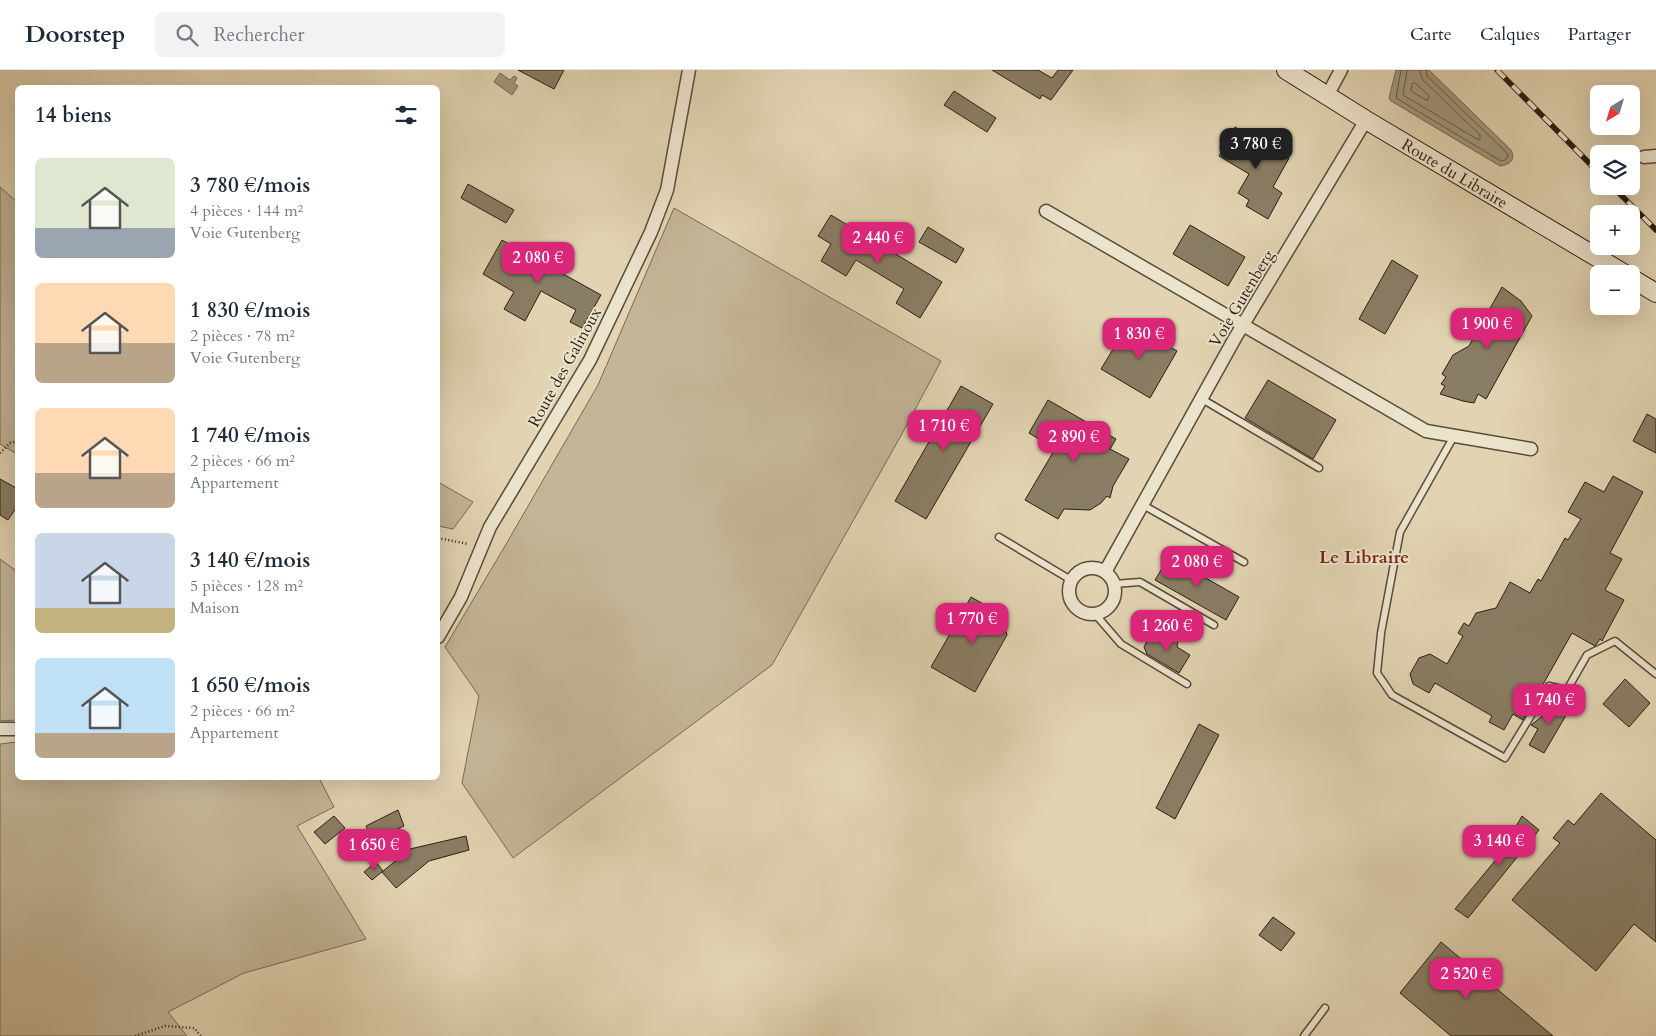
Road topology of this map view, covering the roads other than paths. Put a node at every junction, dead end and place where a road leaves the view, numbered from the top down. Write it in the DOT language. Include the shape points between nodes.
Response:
graph roads {
  1 [pos="690,70"];
  2 [pos="1286,70"];
  3 [pos="1341,70"];
  4 [pos="1327,96"];
  5 [pos="1366,120"];
  6 [pos="1046,211"];
  7 [pos="1610,265"];
  8 [pos="1640,283"];
  9 [pos="1656,293"];
  10 [pos="1243,326"];
  11 [pos="1202,399"];
  12 [pos="1454,436"];
  13 [pos="1532,449"];
  14 [pos="1319,468"];
  15 [pos="1143,505"];
  16 [pos="999,537"];
  17 [pos="1244,562"];
  18 [pos="1105,572"];
  19 [pos="1071,580"];
  20 [pos="1114,584"];
  21 [pos="1095,614"];
  22 [pos="1214,625"];
  23 [pos="440,634"];
  24 [pos="1656,674"];
  25 [pos="1186,684"];
  26 [pos="0,729"];
  27 [pos="15,729"];
  28 [pos="1325,1008"];
  29 [pos="1304,1036"];
  1 -- 23 [label="street, Route des Galinoux" via="667,190 651,232 590,360 490,527 461,597"];
  2 -- 4 [label="main road, Route du Libraire"];
  3 -- 4 [label="street"];
  4 -- 5 [label="main road, Route du Libraire"];
  5 -- 7 [label="main road, Route du Libraire"];
  5 -- 10 [label="street, Voie Gutenberg"];
  6 -- 10 [label="street"];
  8 -- 9 [label="main road"];
  10 -- 11 [label="street, Voie Gutenberg"];
  10 -- 12 [label="street" via="1426,431"];
  11 -- 14 [label="lane"];
  11 -- 15 [label="street, Voie Gutenberg"];
  12 -- 13 [label="street"];
  12 -- 24 [label="lane" via="1400,532 1377,673 1392,695 1505,758 1549,686 1567,690 1586,654 1615,641"];
  15 -- 17 [label="lane"];
  15 -- 18 [label="street, Voie Gutenberg"];
  16 -- 19 [label="lane"];
  18 -- 19 [label="street" via="1084,569"];
  18 -- 20 [label="street"];
  19 -- 21 [label="street" via="1069,595 1072,603 1082,612"];
  20 -- 21 [label="street" via="1114,600 1103,612"];
  20 -- 22 [label="lane" via="1140,582"];
  21 -- 25 [label="lane" via="1121,644"];
  26 -- 27 [label="street"];
  28 -- 29 [label="lane"];
}
